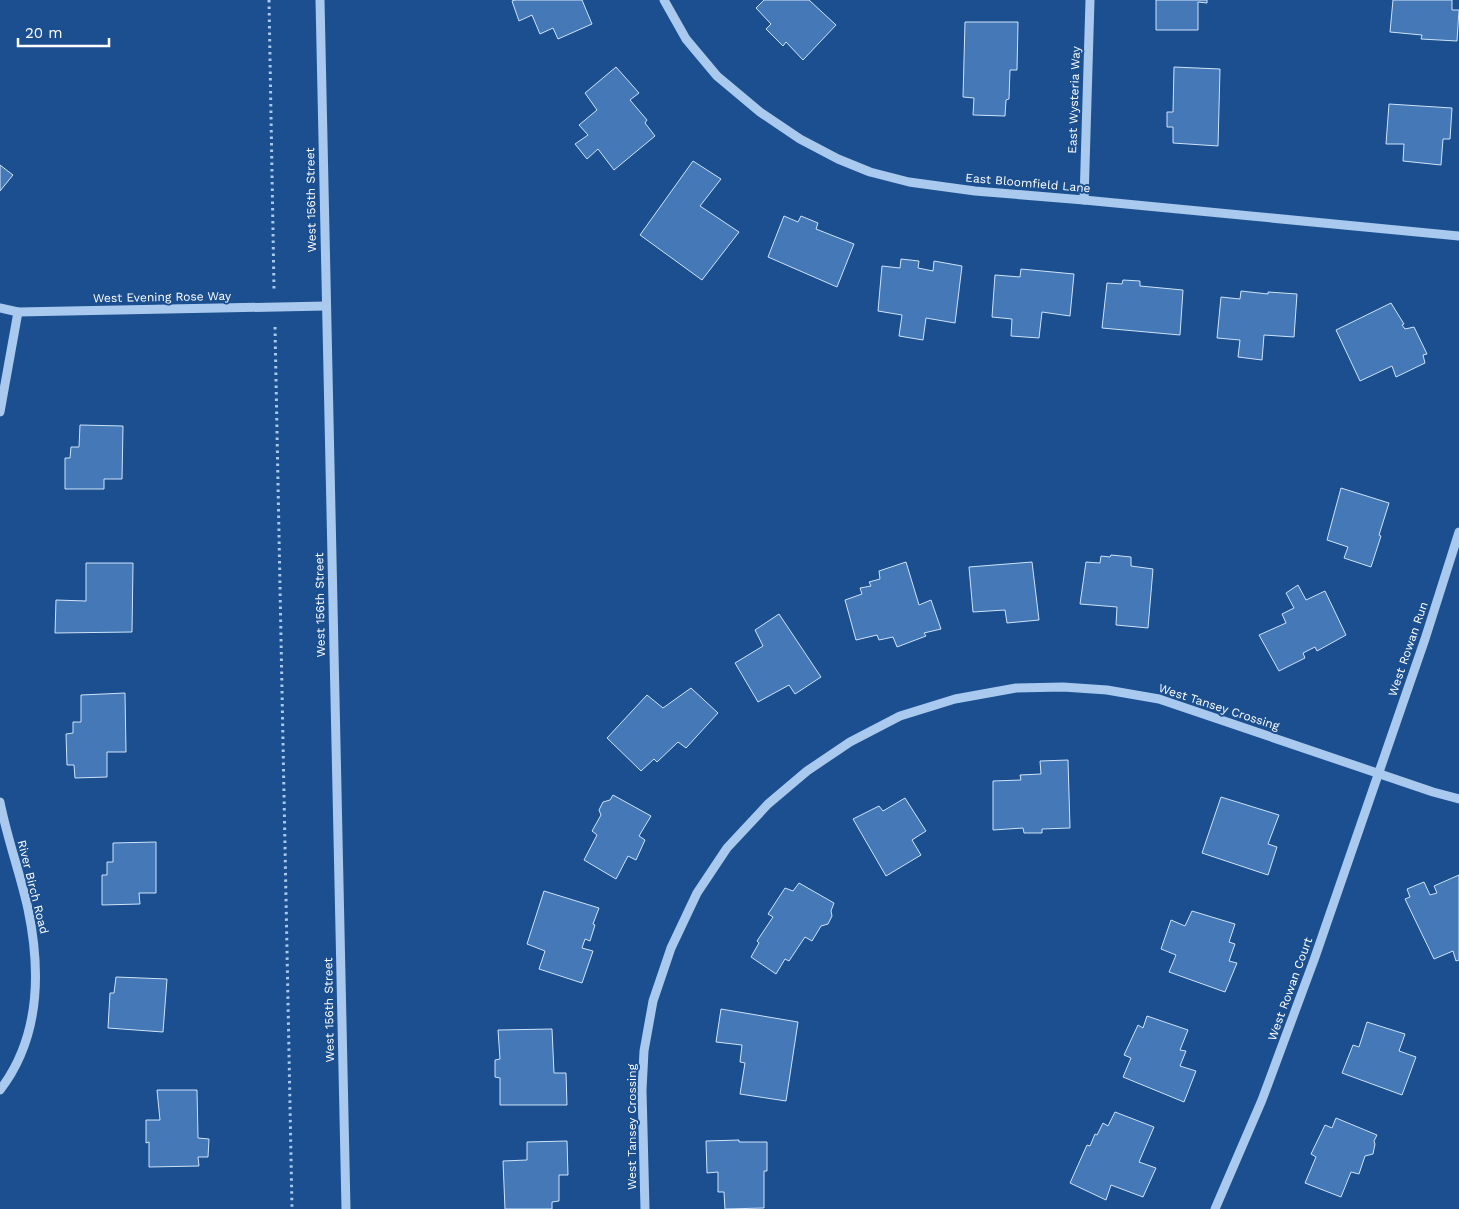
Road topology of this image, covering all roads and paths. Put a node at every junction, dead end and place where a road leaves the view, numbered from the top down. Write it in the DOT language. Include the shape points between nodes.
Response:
graph roads {
  1 [pos="269,0"];
  2 [pos="320,0"];
  3 [pos="664,0"];
  4 [pos="1090,0"];
  5 [pos="1084,200"];
  6 [pos="1459,236"];
  7 [pos="326,306"];
  8 [pos="275,307"];
  9 [pos="0,308"];
  10 [pos="18,312"];
  11 [pos="0,412"];
  12 [pos="1459,532"];
  13 [pos="1378,773"];
  14 [pos="1459,798"];
  15 [pos="0,802"];
  16 [pos="0,1090"];
  17 [pos="292,1209"];
  18 [pos="346,1209"];
  19 [pos="645,1209"];
  20 [pos="1215,1209"];
  1 -- 8 [label="path"];
  2 -- 7 [label="street, West 156th Street"];
  3 -- 5 [label="street, East Bloomfield Lane" via="686,39 717,76 800,139 838,159 870,172 909,182"];
  4 -- 5 [label="street, East Wysteria Way"];
  5 -- 6 [label="street, East Bloomfield Lane"];
  7 -- 8 [label="street, West Evening Rose Way"];
  7 -- 18 [label="street, West 156th Street"];
  8 -- 10 [label="street, West Evening Rose Way"];
  8 -- 17 [label="path"];
  9 -- 10 [label="street, West Evening Rose Way"];
  10 -- 11 [label="street"];
  12 -- 13 [label="street, West Rowan Run"];
  13 -- 14 [label="street, West Tansey Crossing"];
  13 -- 19 [label="street, West Tansey Crossing" via="1159,699 1064,687 1016,688 955,699 900,716 850,742 781,792 727,848 697,893 671,948 652,1001 644,1051"];
  13 -- 20 [label="street, West Rowan Court" via="1266,1090"];
  15 -- 16 [label="street, River Birch Road" via="28,907 35,946 36,981 34,1013 24,1049"];
}
